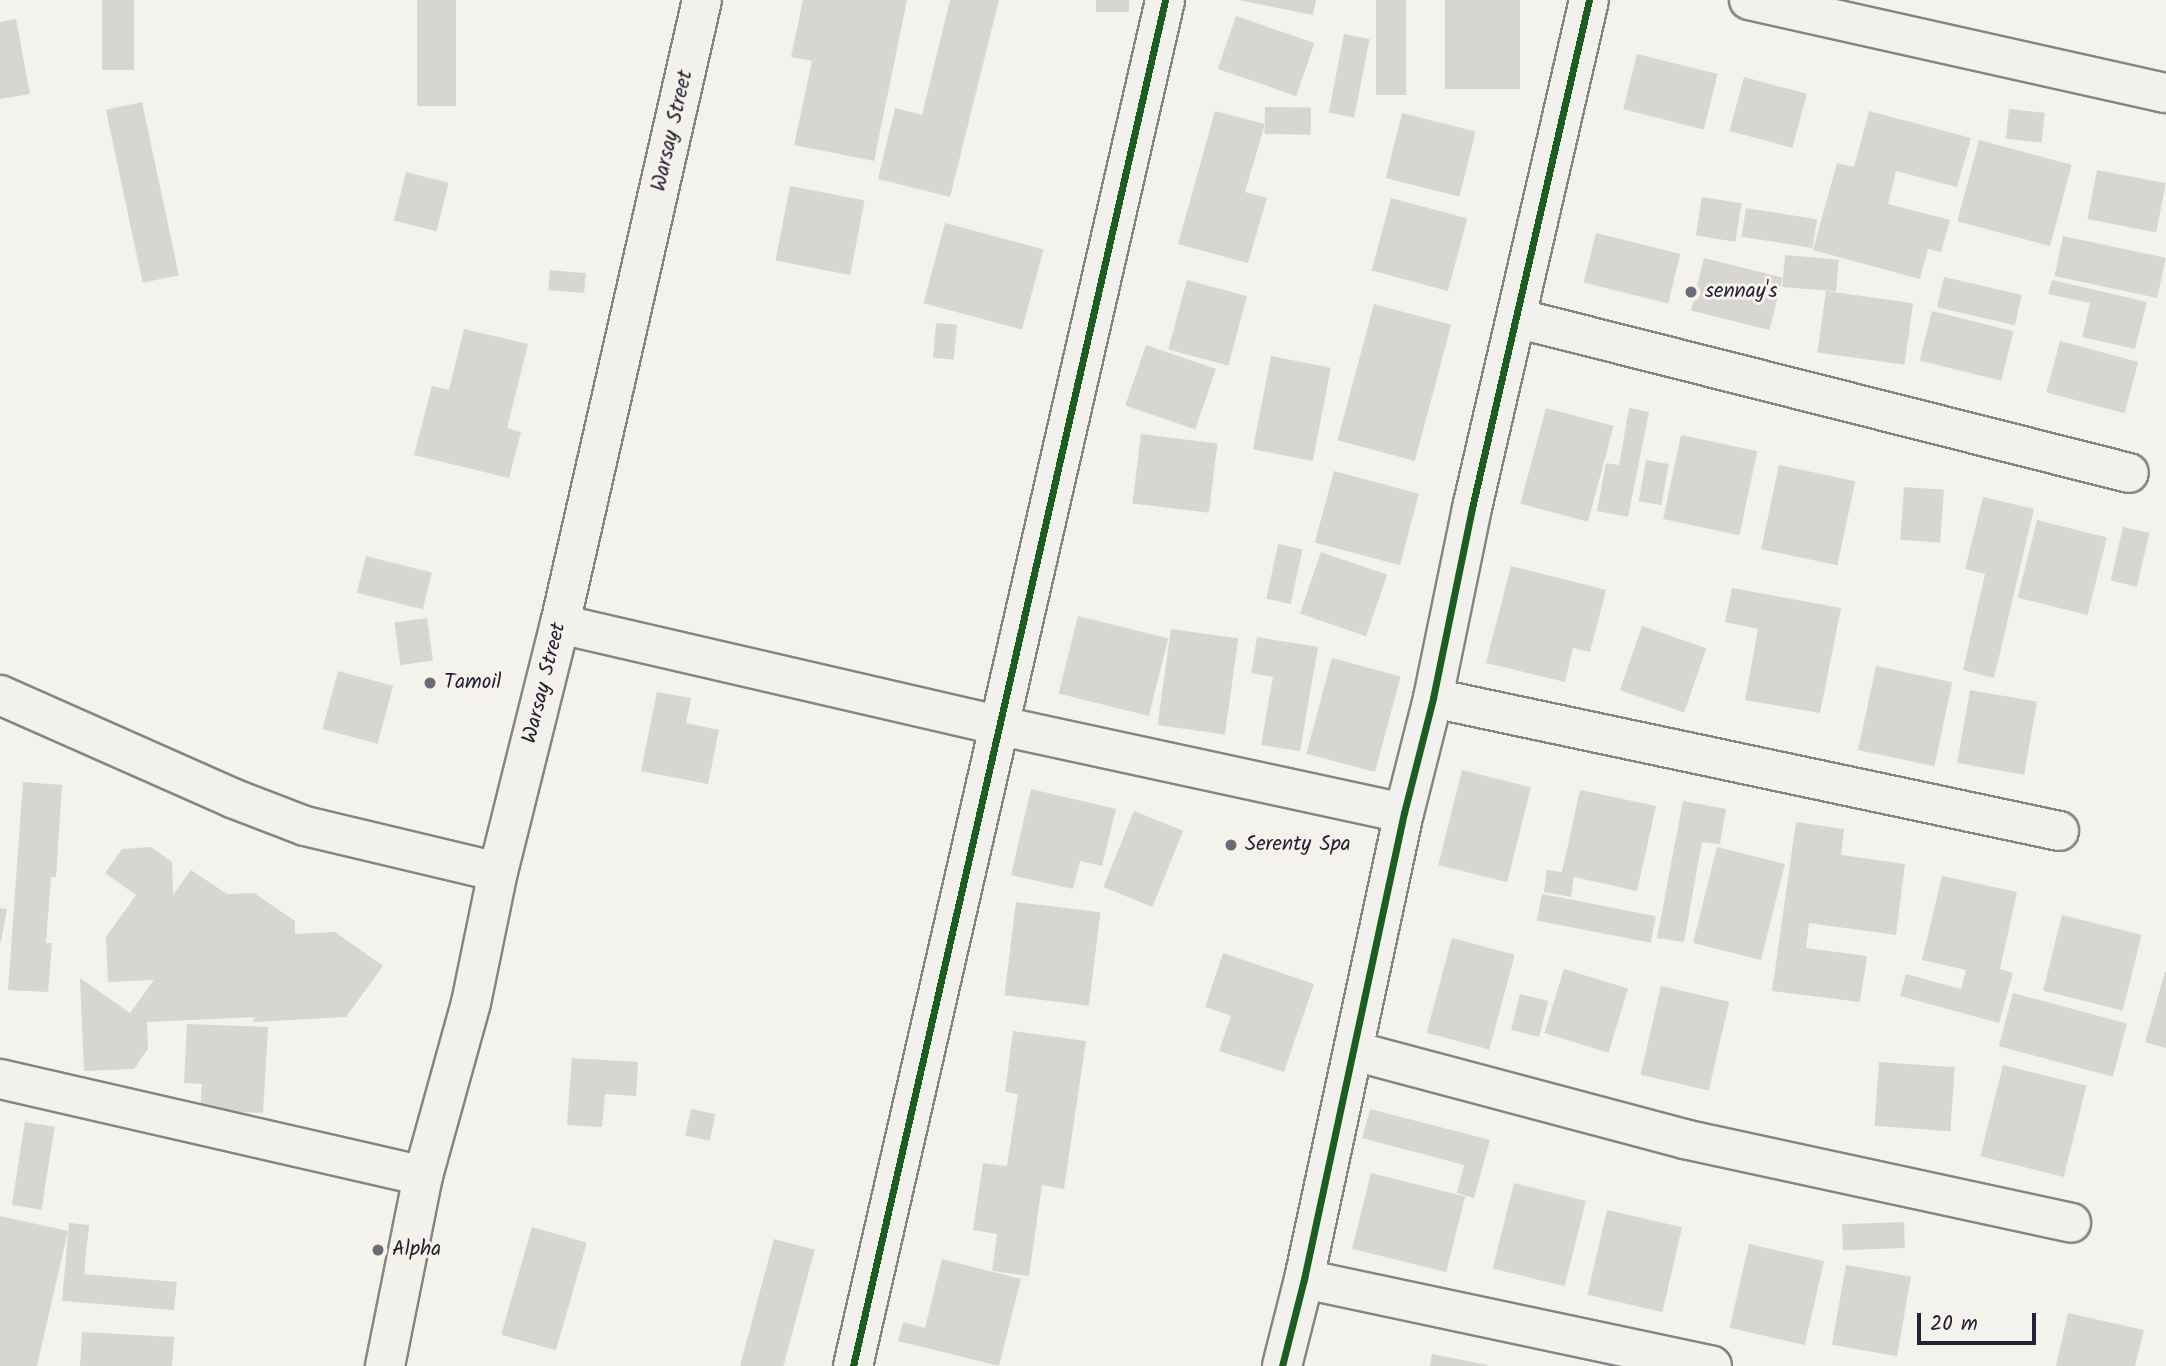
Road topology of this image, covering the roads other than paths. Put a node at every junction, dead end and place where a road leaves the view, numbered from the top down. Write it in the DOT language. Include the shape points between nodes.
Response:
graph roads {
  1 [pos="702,0"];
  2 [pos="1165,0"];
  3 [pos="1589,0"];
  4 [pos="1749,0"];
  5 [pos="2166,93"];
  6 [pos="1516,317"];
  7 [pos="2129,473"];
  8 [pos="560,624"];
  9 [pos="0,695"];
  10 [pos="1433,698"];
  11 [pos="1001,726"];
  12 [pos="1404,813"];
  13 [pos="2059,831"];
  14 [pos="498,872"];
  15 [pos="1354,1051"];
  16 [pos="0,1079"];
  17 [pos="424,1176"];
  18 [pos="2071,1223"];
  19 [pos="1304,1279"];
  20 [pos="1655,1360"];
  21 [pos="384,1366"];
  22 [pos="853,1366"];
  23 [pos="1282,1366"];
  24 [pos="1712,1366"];
  1 -- 8 [label="street, Warsay Street"];
  2 -- 11 [label="street"];
  3 -- 6 [label="street"];
  4 -- 5 [label="street"];
  6 -- 7 [label="street"];
  6 -- 10 [label="street"];
  8 -- 11 [label="street"];
  8 -- 14 [label="street, Warsay Street"];
  9 -- 14 [label="street" via="305,826"];
  10 -- 12 [label="street"];
  10 -- 13 [label="street"];
  11 -- 12 [label="street"];
  11 -- 22 [label="street"];
  12 -- 15 [label="street"];
  14 -- 17 [label="street, Warsay Street" via="471,1003"];
  15 -- 18 [label="street" via="1684,1139"];
  15 -- 19 [label="street"];
  16 -- 17 [label="street"];
  17 -- 21 [label="street, Warsay Street"];
  19 -- 20 [label="street"];
  19 -- 23 [label="street"];
  20 -- 24 [label="street"];
}
